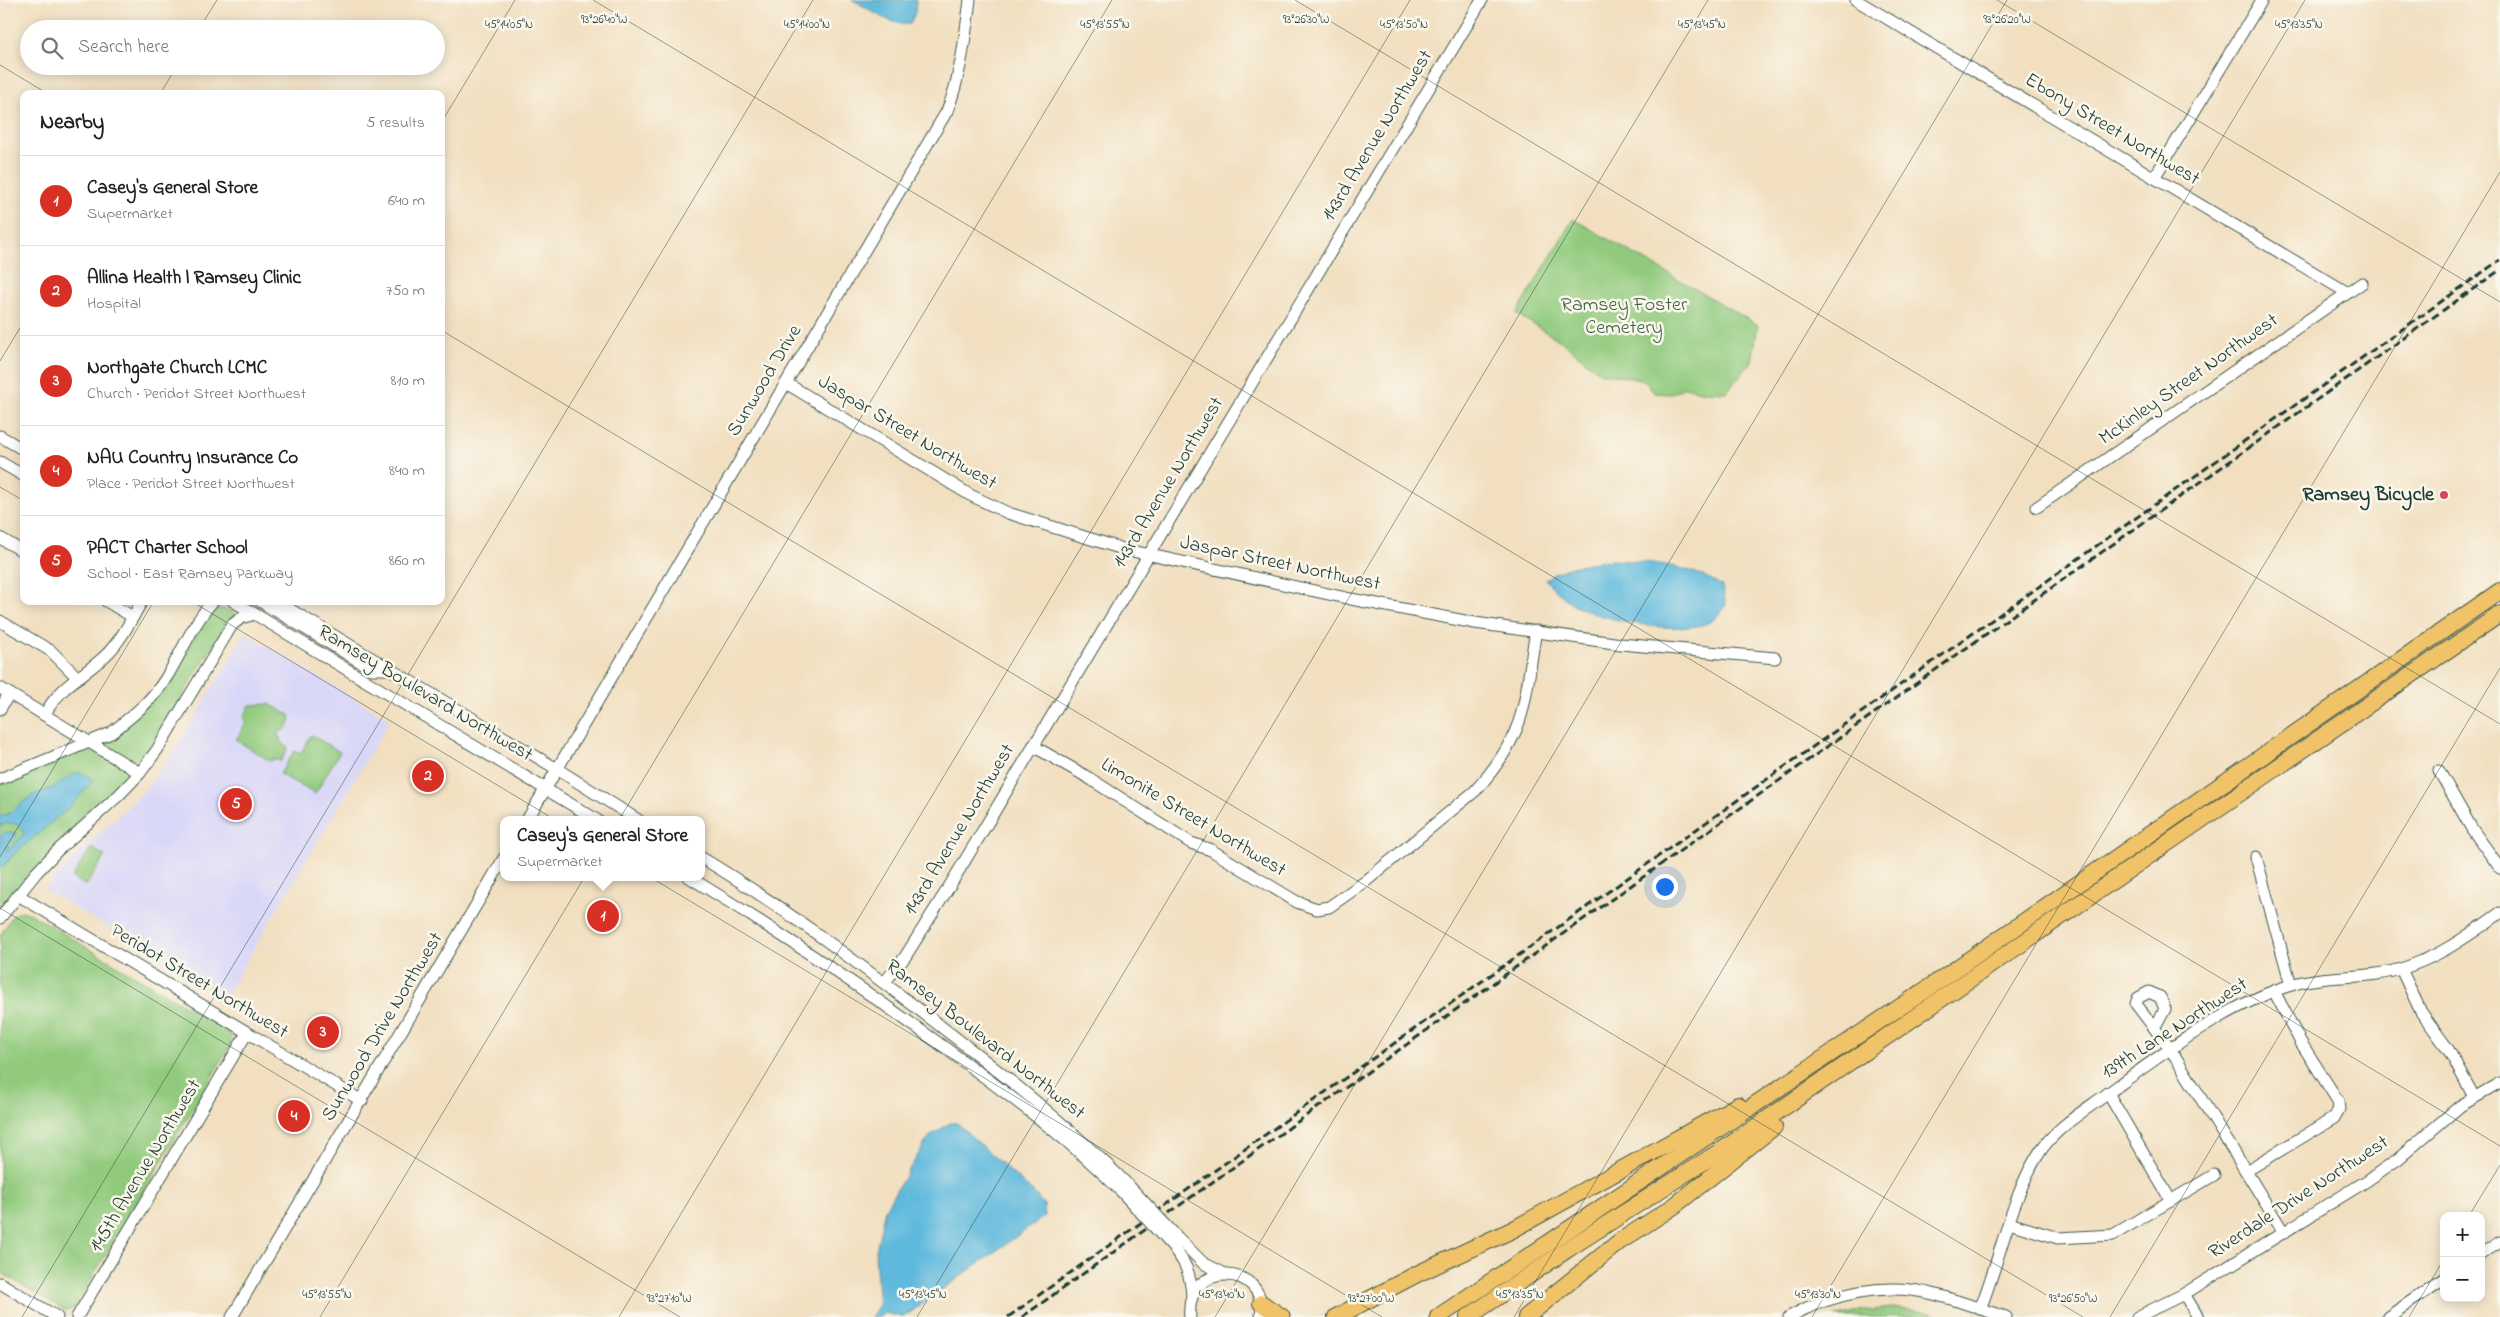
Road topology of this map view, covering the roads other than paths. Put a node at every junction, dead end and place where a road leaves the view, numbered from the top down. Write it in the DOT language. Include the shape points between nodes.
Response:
graph roads {
  1 [pos="970,0"];
  2 [pos="1482,0"];
  3 [pos="1856,0"];
  4 [pos="2262,0"];
  5 [pos="2154,178"];
  6 [pos="2362,283"];
  7 [pos="2348,293"];
  8 [pos="786,383"];
  9 [pos="0,436"];
  10 [pos="20,448"];
  11 [pos="0,462"];
  12 [pos="20,474"];
  13 [pos="2037,507"];
  14 [pos="0,538"];
  15 [pos="20,550"];
  16 [pos="1149,554"];
  17 [pos="2500,590"];
  18 [pos="112,605"];
  19 [pos="140,605"];
  20 [pos="210,605"];
  21 [pos="240,605"];
  22 [pos="267,605"];
  23 [pos="283,605"];
  24 [pos="255,614"];
  25 [pos="2500,614"];
  26 [pos="132,617"];
  27 [pos="0,621"];
  28 [pos="1536,631"];
  29 [pos="1775,658"];
  30 [pos="391,670"];
  31 [pos="77,677"];
  32 [pos="5,691"];
  33 [pos="0,709"];
  34 [pos="44,715"];
  35 [pos="88,742"];
  36 [pos="1033,746"];
  37 [pos="557,768"];
  38 [pos="2439,771"];
  39 [pos="140,773"];
  40 [pos="0,779"];
  41 [pos="546,788"];
  42 [pos="529,816"];
  43 [pos="591,816"];
  44 [pos="632,816"];
  45 [pos="2256,857"];
  46 [pos="705,860"];
  47 [pos="500,865"];
  48 [pos="2500,868"];
  49 [pos="696,881"];
  50 [pos="18,895"];
  51 [pos="2500,913"];
  52 [pos="0,918"];
  53 [pos="2401,969"];
  54 [pos="884,983"];
  55 [pos="2291,985"];
  56 [pos="2274,991"];
  57 [pos="2152,1026"];
  58 [pos="247,1033"];
  59 [pos="1875,1046"];
  60 [pos="2172,1050"];
  61 [pos="1812,1068"];
  62 [pos="2500,1083"];
  63 [pos="2108,1093"];
  64 [pos="2474,1097"];
  65 [pos="362,1101"];
  66 [pos="2246,1171"];
  67 [pos="2214,1175"];
  68 [pos="1125,1189"];
  69 [pos="2171,1200"];
  70 [pos="2009,1223"];
  71 [pos="2284,1233"];
  72 [pos="1173,1240"];
  73 [pos="2500,1242"];
  74 [pos="2485,1251"];
  75 [pos="1225,1274"];
  76 [pos="2440,1282"];
  77 [pos="0,1283"];
  78 [pos="2184,1294"];
  79 [pos="1192,1298"];
  80 [pos="1980,1309"];
  81 [pos="1261,1310"];
  82 [pos="57,1317"];
  83 [pos="77,1317"];
  84 [pos="232,1317"];
  85 [pos="1190,1317"];
  86 [pos="1282,1317"];
  87 [pos="1336,1317"];
  88 [pos="1438,1317"];
  89 [pos="1468,1317"];
  90 [pos="1526,1317"];
  91 [pos="1789,1317"];
  92 [pos="2006,1317"];
  93 [pos="2137,1317"];
  94 [pos="2198,1317"];
  95 [pos="2388,1317"];
  1 -- 8 [label="street, Sunwood Drive" via="962,56 947,111"];
  2 -- 16 [label="street, 143rd Avenue Northwest"];
  3 -- 5 [label="street, Ebony Street Northwest"];
  4 -- 5 [label="street"];
  5 -- 7 [label="street, Ebony Street Northwest"];
  6 -- 7 [label="street, McKinley Street Northwest"];
  7 -- 13 [label="street, McKinley Street Northwest"];
  8 -- 16 [label="street, Jaspar Street Northwest" via="970,495 1008,513"];
  8 -- 37 [label="street, Sunwood Drive"];
  9 -- 10 [label="street"];
  11 -- 12 [label="street"];
  14 -- 15 [label="street"];
  16 -- 28 [label="street, Jaspar Street Northwest" via="1360,601"];
  16 -- 36 [label="street, 143rd Avenue Northwest"];
  17 -- 61 [label="highway"];
  18 -- 26 [label="street"];
  19 -- 26 [label="street"];
  20 -- 35 [label="street" via="154,694 111,733"];
  21 -- 24 [label="street, Ramsey Boulevard Northwest"];
  22 -- 30 [label="street" via="372,669"];
  23 -- 30 [label="street, Ramsey Boulevard Northwest"];
  24 -- 39 [label="street" via="240,618 232,625"];
  24 -- 41 [label="street, Ramsey Boulevard Northwest"];
  25 -- 59 [label="highway"];
  26 -- 31 [label="street" via="116,645"];
  27 -- 31 [label="street" via="51,651"];
  28 -- 29 [label="street, Jaspar Street Northwest" via="1621,644"];
  28 -- 36 [label="street, Limonite Street Northwest" via="1523,709 1504,754 1490,774 1475,792 1337,904 1317,909 1297,902 1210,850 1191,843"];
  30 -- 37 [label="street, Ramsey Boulevard Northwest"];
  31 -- 34 [label="street" via="54,699"];
  32 -- 33 [label="street"];
  32 -- 34 [label="street"];
  34 -- 35 [label="street"];
  35 -- 39 [label="street"];
  35 -- 40 [label="street"];
  36 -- 54 [label="street, 143rd Avenue Northwest" via="918,937"];
  37 -- 41 [label="street"];
  37 -- 44 [label="street, Ramsey Boulevard Northwest"];
  38 -- 48 [label="street" via="2472,829"];
  39 -- 50 [label="street" via="120,795 57,850"];
  41 -- 42 [label="street"];
  41 -- 43 [label="street, Ramsey Boulevard Northwest"];
  45 -- 55 [label="street"];
  46 -- 54 [label="street, Ramsey Boulevard Northwest" via="803,923"];
  47 -- 65 [label="street, Sunwood Drive Northwest"];
  49 -- 68 [label="street, Ramsey Boulevard Northwest" via="885,1004 1037,1116"];
  50 -- 52 [label="street"];
  50 -- 58 [label="street, Peridot Street Northwest"];
  51 -- 53 [label="street, 139th Lane Northwest" via="2450,947"];
  53 -- 55 [label="street, 139th Lane Northwest" via="2306,980"];
  53 -- 64 [label="street" via="2421,1012 2448,1050"];
  54 -- 68 [label="street, Ramsey Boulevard Northwest" via="1005,1075 1072,1131"];
  55 -- 56 [label="street, 139th Lane Northwest"];
  56 -- 60 [label="street, 139th Lane Northwest" via="2236,1009"];
  56 -- 66 [label="street" via="2300,1041 2338,1101 2339,1109 2334,1118"];
  57 -- 60 [label="street"];
  58 -- 65 [label="street, Peridot Street Northwest"];
  58 -- 83 [label="street, 145th Avenue Northwest"];
  59 -- 89 [label="highway"];
  59 -- 90 [label="highway" via="1674,1206 1619,1242"];
  60 -- 63 [label="street, 139th Lane Northwest"];
  60 -- 66 [label="street"];
  61 -- 87 [label="highway" via="1512,1230"];
  61 -- 88 [label="highway"];
  62 -- 64 [label="street, Riverdale Drive Northwest"];
  63 -- 69 [label="street"];
  63 -- 70 [label="street, 139th Lane Northwest" via="2061,1129 2041,1150"];
  64 -- 71 [label="street, Riverdale Drive Northwest" via="2385,1169"];
  65 -- 84 [label="street, Sunwood Drive Northwest"];
  66 -- 71 [label="street"];
  67 -- 69 [label="street"];
  68 -- 72 [label="street, Ramsey Boulevard Northwest, bridge"];
  69 -- 70 [label="street" via="2113,1235 2058,1238"];
  70 -- 80 [label="street, 139th Lane Northwest"];
  71 -- 78 [label="street, Riverdale Drive Northwest"];
  72 -- 75 [label="street, Ramsey Boulevard Northwest" via="1203,1263"];
  72 -- 79 [label="street, Ramsey Boulevard Northwest" via="1187,1266"];
  73 -- 74 [label="street"];
  75 -- 79 [label="street" via="1202,1282"];
  75 -- 81 [label="street, Ramsey Boulevard Northwest" via="1248,1282 1256,1292"];
  76 -- 95 [label="street"];
  77 -- 82 [label="street"];
  78 -- 93 [label="street, Riverdale Drive Northwest"];
  78 -- 94 [label="street"];
  79 -- 85 [label="street, Ramsey Boulevard Northwest"];
  80 -- 91 [label="street" via="1931,1293 1878,1290 1830,1299"];
  80 -- 92 [label="street"];
  81 -- 86 [label="highway"];
}
